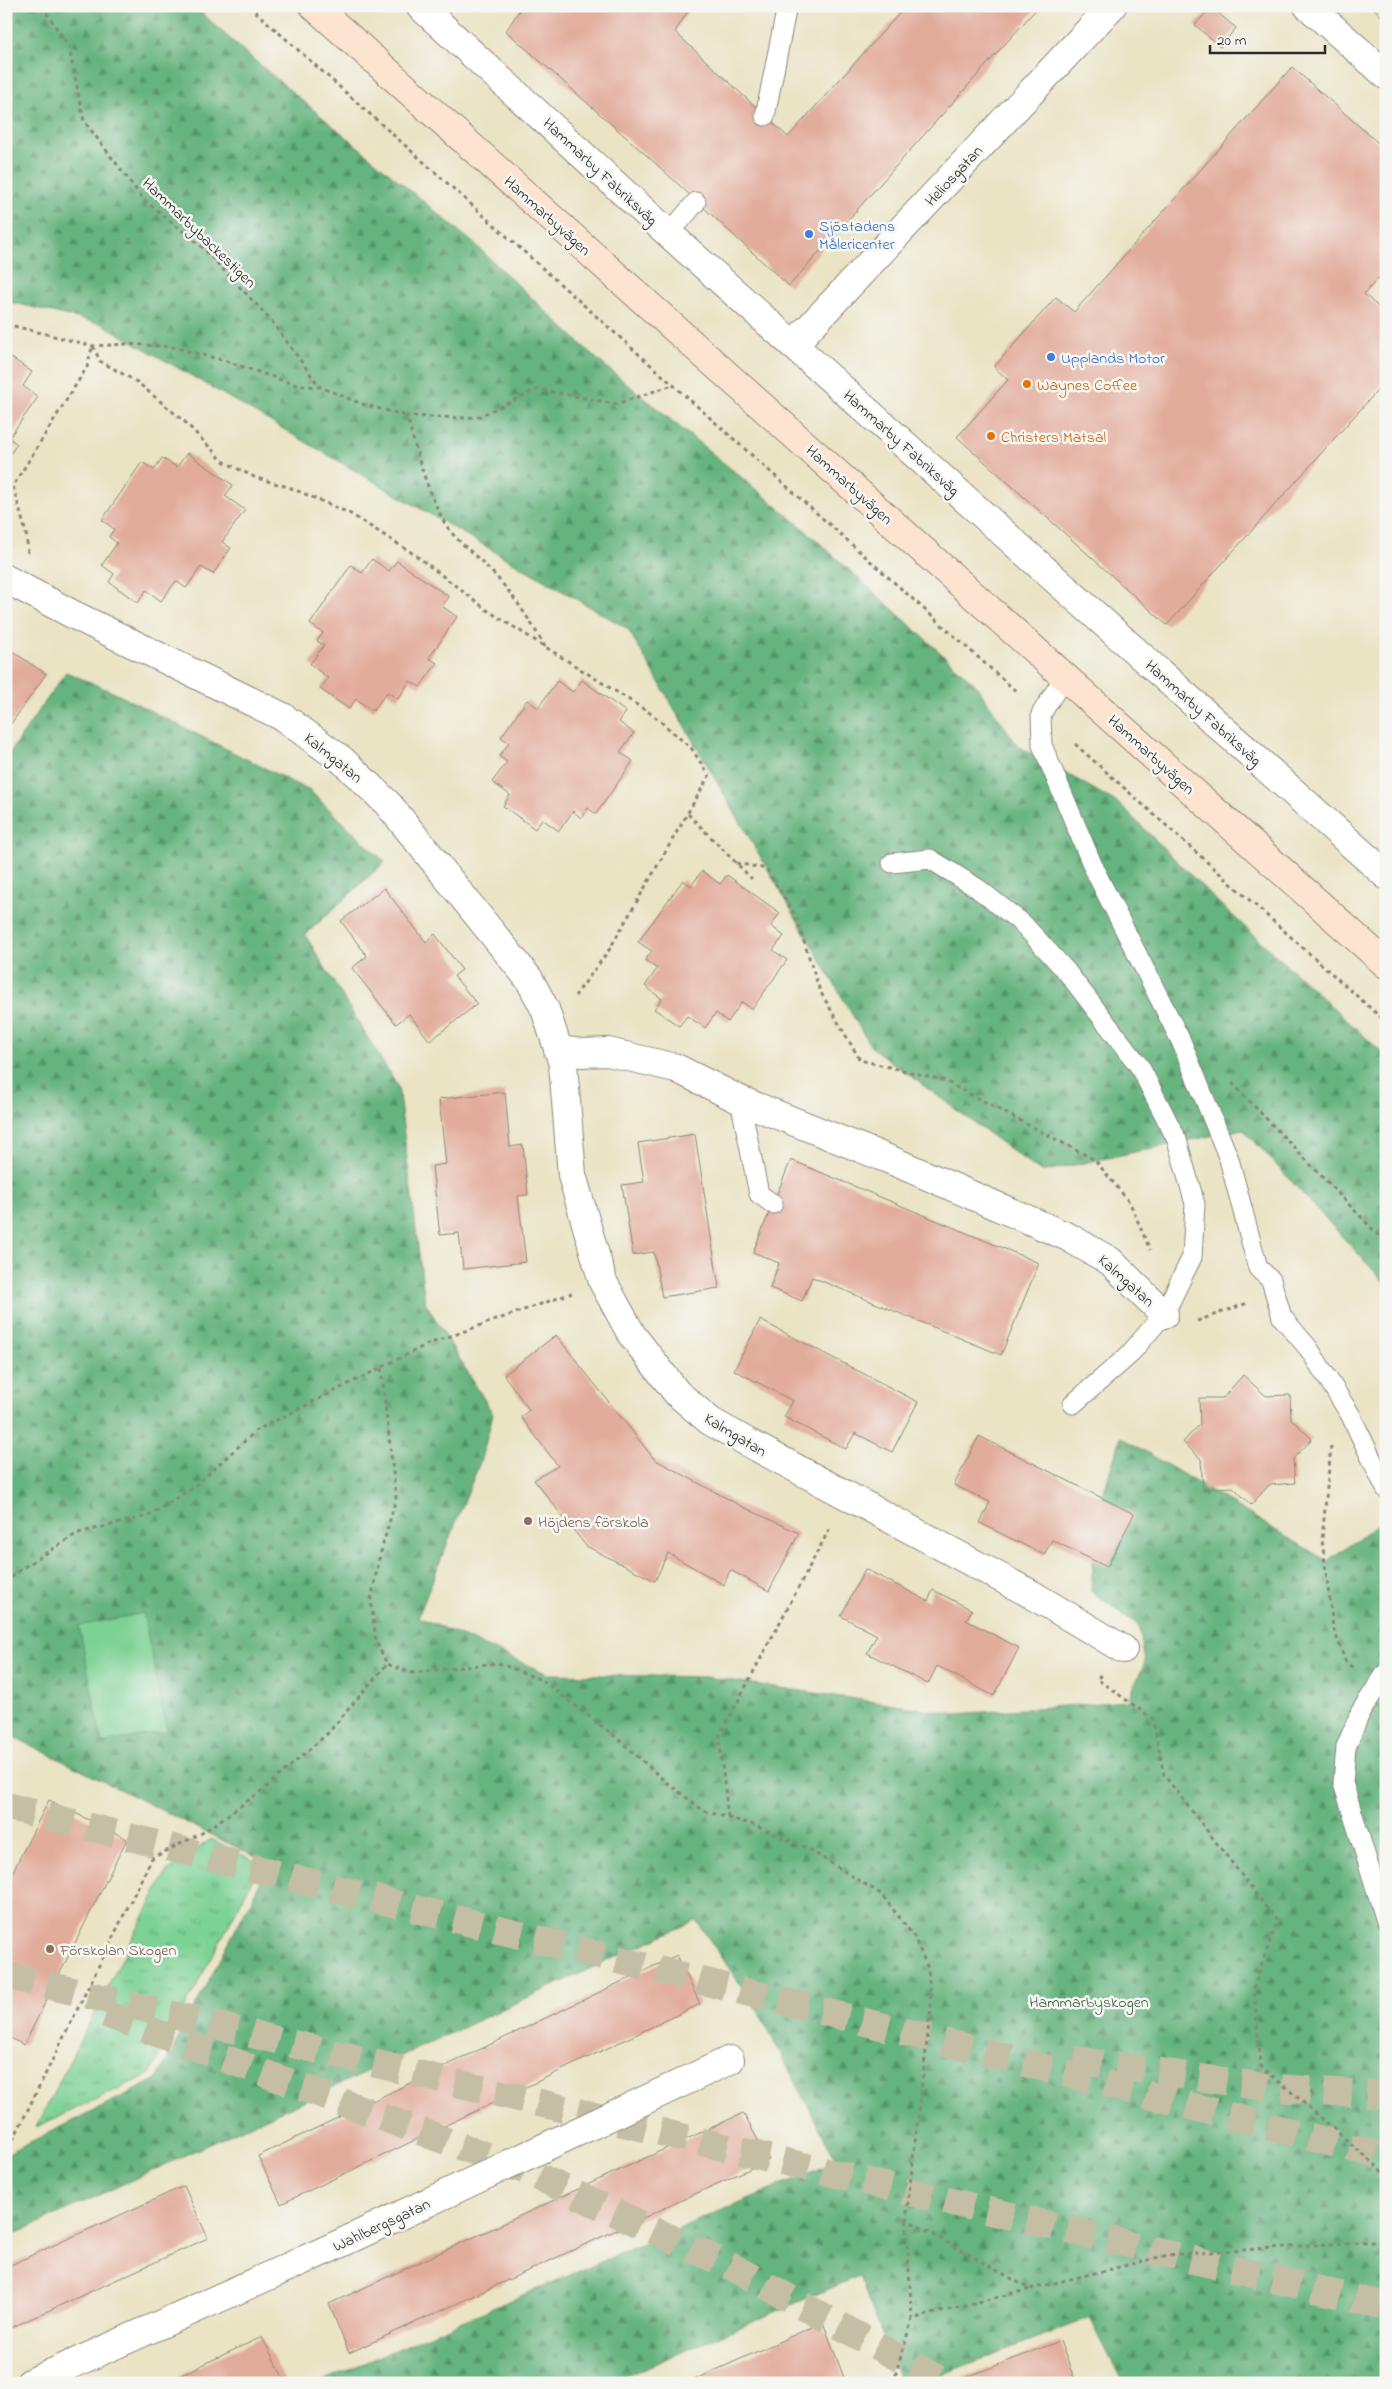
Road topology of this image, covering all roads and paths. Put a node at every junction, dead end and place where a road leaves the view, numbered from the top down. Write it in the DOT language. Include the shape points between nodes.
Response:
graph roads {
  1 [pos="42,6"];
  2 [pos="248,6"];
  3 [pos="314,6"];
  4 [pos="420,6"];
  5 [pos="787,6"];
  6 [pos="1112,6"];
  7 [pos="1308,6"];
  8 [pos="1386,75"];
  9 [pos="765,116"];
  10 [pos="696,202"];
  11 [pos="669,234"];
  12 [pos="6,324"];
  13 [pos="794,344"];
  14 [pos="92,346"];
  15 [pos="674,385"];
  16 [pos="320,387"];
  17 [pos="407,416"];
  18 [pos="26,533"];
  19 [pos="6,579"];
  20 [pos="546,649"];
  21 [pos="1065,676"];
  22 [pos="1041,714"];
  23 [pos="688,814"];
  24 [pos="892,862"];
  25 [pos="736,863"];
  26 [pos="1386,875"];
  27 [pos="752,880"];
  28 [pos="1386,964"];
  29 [pos="573,999"];
  30 [pos="1386,1022"];
  31 [pos="558,1050"];
  32 [pos="1229,1081"];
  33 [pos="740,1100"];
  34 [pos="773,1204"];
  35 [pos="1386,1243"];
  36 [pos="1271,1280"];
  37 [pos="603,1282"];
  38 [pos="1168,1307"];
  39 [pos="381,1368"];
  40 [pos="1343,1403"];
  41 [pos="1073,1404"];
  42 [pos="1386,1489"];
  43 [pos="847,1495"];
  44 [pos="6,1583"];
  45 [pos="1123,1649"];
  46 [pos="387,1664"];
  47 [pos="1381,1679"];
  48 [pos="728,1817"];
  49 [pos="1386,1921"];
  50 [pos="730,2060"];
  51 [pos="6,2154"];
  52 [pos="1386,2174"];
  53 [pos="906,2219"];
  54 [pos="1386,2242"];
  55 [pos="1030,2289"];
  56 [pos="912,2319"];
  57 [pos="30,2383"];
  58 [pos="893,2383"];
  1 -- 16 [label="path, Hammarbybackestigen" via="69,48 84,121 144,200 200,244 270,319"];
  2 -- 15 [label="path"];
  3 -- 21 [label="main road, Hammarbyvägen"];
  4 -- 11 [label="street, Hammarby Fabriksväg"];
  5 -- 9 [label="lane"];
  6 -- 13 [label="street, Heliosgatan"];
  7 -- 8 [label="street"];
  10 -- 11 [label="lane"];
  11 -- 13 [label="street, Hammarby Fabriksväg"];
  12 -- 14 [label="path"];
  13 -- 26 [label="street, Hammarby Fabriksväg"];
  14 -- 16 [label="path" via="173,346 296,385"];
  14 -- 18 [label="path" via="87,367 13,486"];
  14 -- 20 [label="path" via="100,360 136,382 185,422 223,461 254,477 292,488 349,513 414,554 487,610"];
  15 -- 17 [label="path" via="616,404 538,389 480,416"];
  15 -- 22 [label="path"];
  16 -- 17 [label="path" via="362,404"];
  17 -- 20 [label="path" via="418,460 443,521 463,546 487,566 529,617"];
  19 -- 31 [label="street, Kalmgatan" via="283,717 342,760 389,805 529,979 545,1009"];
  20 -- 23 [label="path" via="653,715 692,749 709,776"];
  21 -- 22 [label="lane"];
  21 -- 28 [label="main road, Hammarbyvägen"];
  22 -- 30 [label="path"];
  22 -- 36 [label="lane" via="1042,745 1095,871 1181,1041 1229,1159 1258,1268"];
  23 -- 25 [label="path"];
  23 -- 29 [label="path" via="609,950"];
  24 -- 38 [label="lane" via="930,859 977,888 1022,923 1068,972 1140,1067 1177,1140 1195,1204 1192,1257"];
  25 -- 27 [label="path"];
  25 -- 38 [label="path" via="768,869 796,917 820,991 860,1060 943,1080 1094,1160 1130,1203"];
  31 -- 33 [label="street, Kalmgatan" via="608,1052 676,1068"];
  31 -- 37 [label="street, Kalmgatan" via="563,1064 572,1175"];
  32 -- 35 [label="path"];
  33 -- 34 [label="lane" via="759,1194"];
  33 -- 38 [label="street, Kalmgatan" via="893,1161 1068,1237 1110,1261"];
  36 -- 38 [label="path" via="1249,1303 1188,1324"];
  36 -- 40 [label="lane" via="1282,1317 1309,1349"];
  37 -- 39 [label="path" via="428,1344"];
  37 -- 43 [label="street, Kalmgatan" via="632,1335 677,1394 710,1421"];
  38 -- 41 [label="lane" via="1128,1356"];
  39 -- 44 [label="path" via="257,1430 191,1489 148,1516 78,1533 21,1569"];
  39 -- 46 [label="path" via="396,1498 371,1600 376,1641"];
  40 -- 42 [label="lane"];
  40 -- 47 [label="path" via="1330,1451 1322,1540 1333,1627 1346,1663"];
  43 -- 45 [label="street, Kalmgatan" via="1031,1594"];
  43 -- 48 [label="path" via="719,1738"];
  45 -- 52 [label="path" via="1097,1679 1153,1719 1164,1775 1277,1920 1254,1987 1260,2065"];
  46 -- 48 [label="path" via="411,1672 498,1663 542,1680 704,1811"];
  46 -- 51 [label="path" via="328,1734 263,1790 202,1833 152,1858"];
  47 -- 49 [label="lane" via="1361,1711 1346,1747 1343,1783"];
  48 -- 53 [label="path" via="805,1847 881,1894 913,1935 928,1968 931,2007"];
  50 -- 57 [label="street, Wahlbergsgatan" via="335,2246"];
  53 -- 55 [label="path"];
  53 -- 56 [label="path"];
  54 -- 55 [label="path" via="1168,2255"];
  55 -- 56 [label="path"];
  56 -- 58 [label="path"];
}
